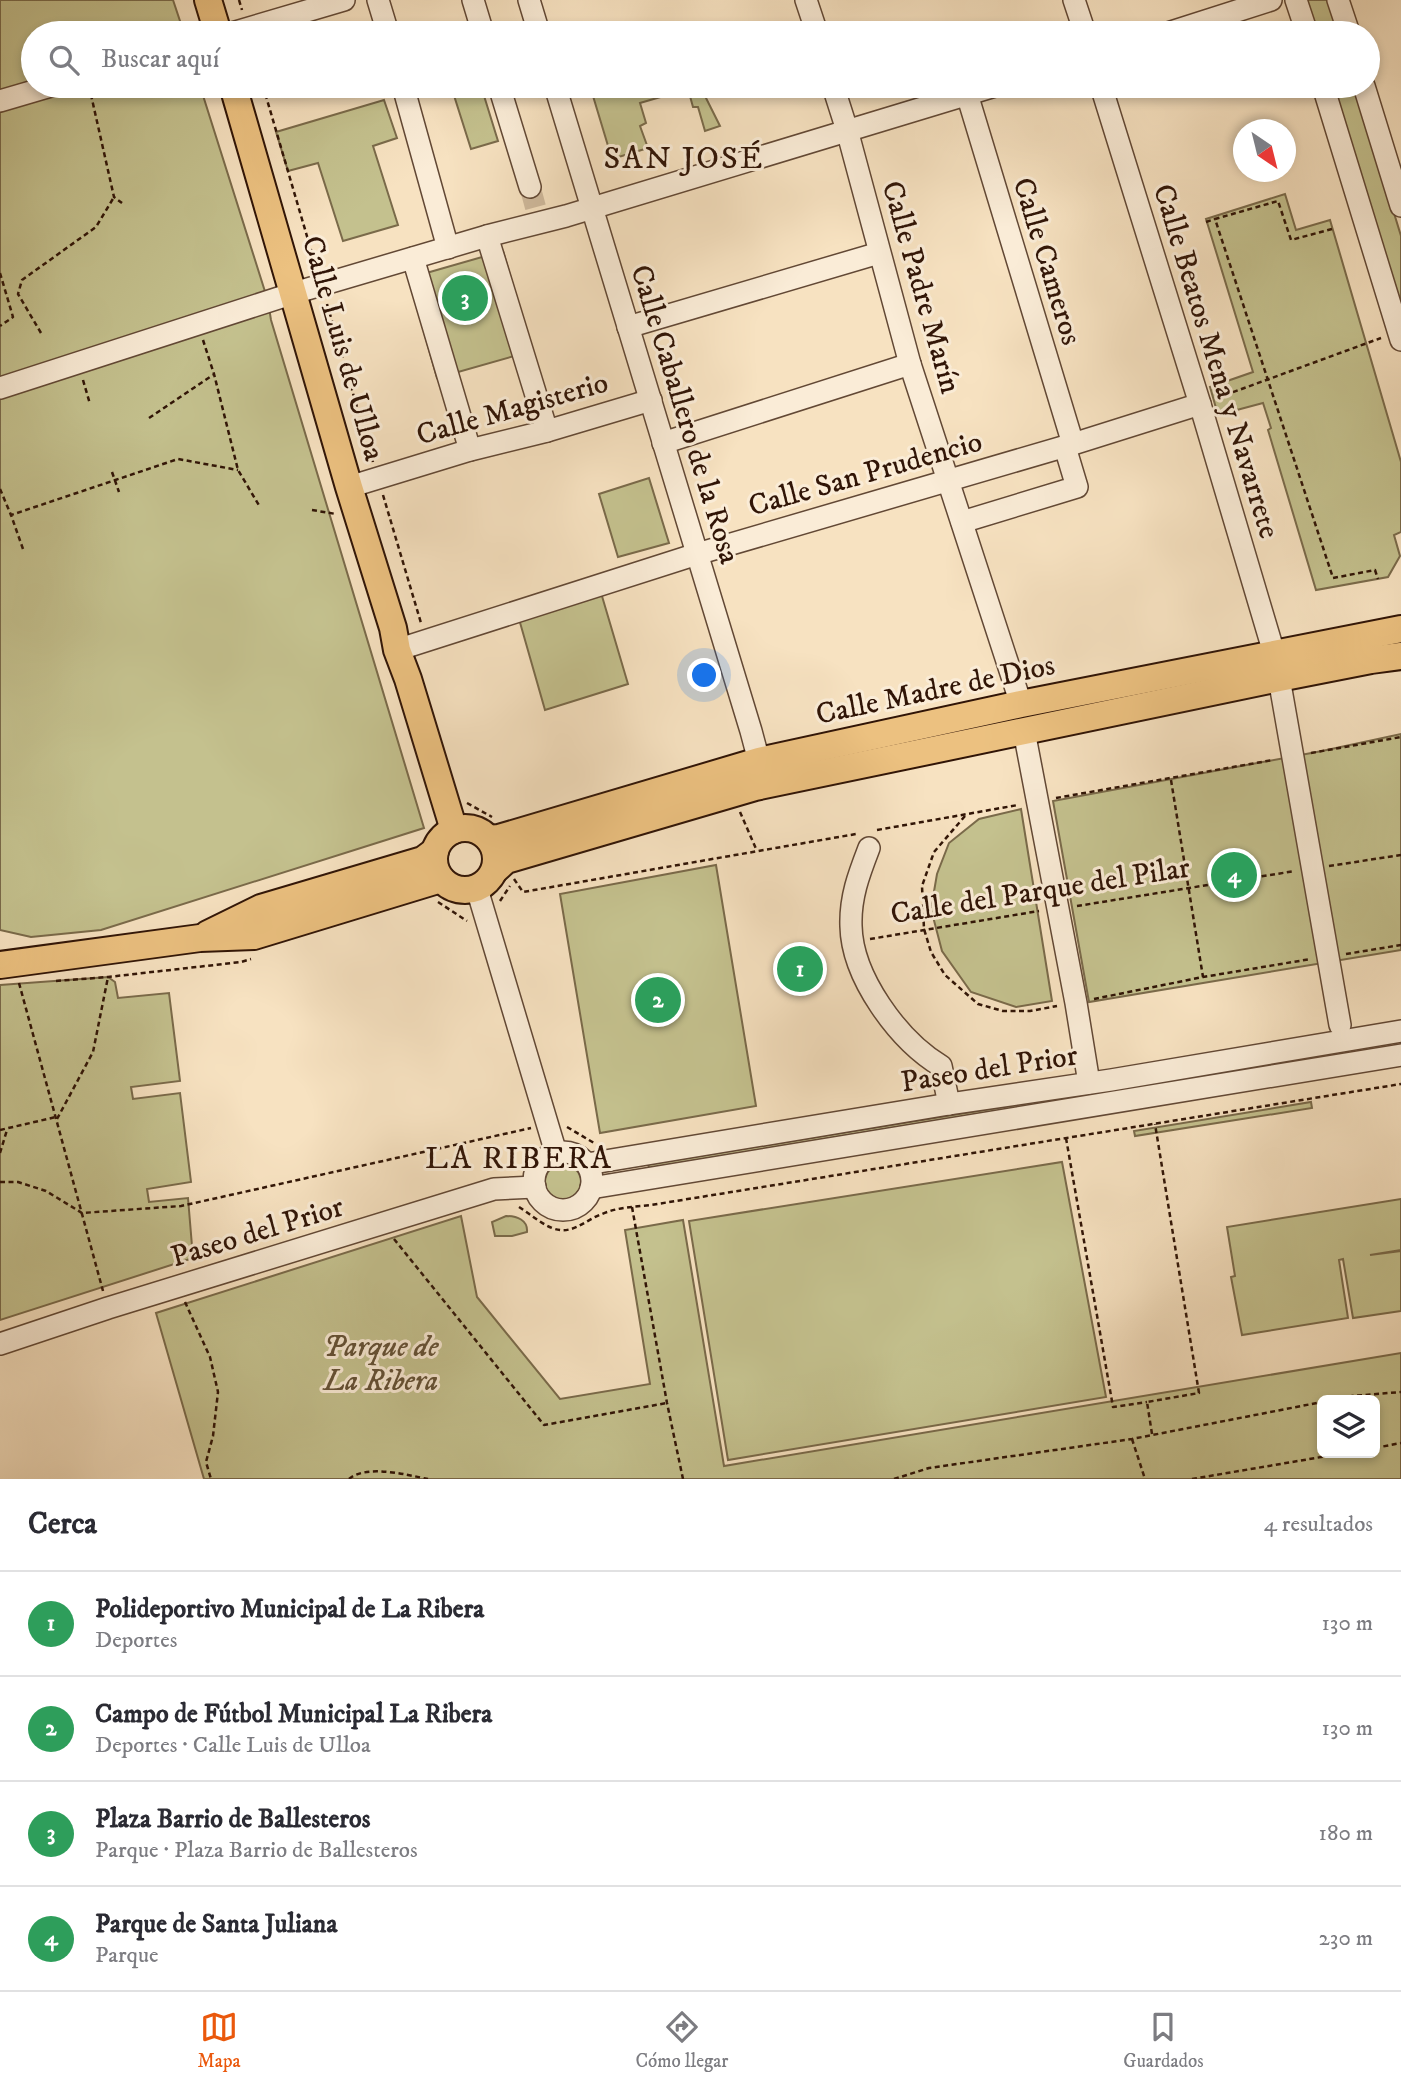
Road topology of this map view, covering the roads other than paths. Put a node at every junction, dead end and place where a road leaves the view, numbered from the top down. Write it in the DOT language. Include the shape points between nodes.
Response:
graph roads {
  1 [pos="208,0"];
  2 [pos="344,0"];
  3 [pos="378,0"];
  4 [pos="472,0"];
  5 [pos="529,0"];
  6 [pos="806,0"];
  7 [pos="1074,0"];
  8 [pos="1271,0"];
  9 [pos="1296,0"];
  10 [pos="1338,0"];
  11 [pos="214,21"];
  12 [pos="273,21"];
  13 [pos="384,21"];
  14 [pos="479,21"];
  15 [pos="535,21"];
  16 [pos="813,21"];
  17 [pos="1080,21"];
  18 [pos="1205,21"];
  19 [pos="1303,21"];
  20 [pos="1345,21"];
  21 [pos="21,95"];
  22 [pos="236,98"];
  23 [pos="406,98"];
  24 [pos="503,98"];
  25 [pos="559,98"];
  26 [pos="837,98"];
  27 [pos="954,98"];
  28 [pos="968,98"];
  29 [pos="1105,98"];
  30 [pos="1327,98"];
  31 [pos="1368,98"];
  32 [pos="0,101"];
  33 [pos="847,130"];
  34 [pos="530,187"];
  35 [pos="1401,206"];
  36 [pos="592,207"];
  37 [pos="487,236"];
  38 [pos="448,248"];
  39 [pos="879,253"];
  40 [pos="413,258"];
  41 [pos="293,293"];
  42 [pos="628,327"];
  43 [pos="1400,336"];
  44 [pos="910,364"];
  45 [pos="0,388"];
  46 [pos="651,400"];
  47 [pos="1200,404"];
  48 [pos="547,431"];
  49 [pos="663,443"];
  50 [pos="1069,446"];
  51 [pos="470,450"];
  52 [pos="948,480"];
  53 [pos="349,486"];
  54 [pos="962,522"];
  55 [pos="697,554"];
  56 [pos="1401,629"];
  57 [pos="398,638"];
  58 [pos="1401,656"];
  59 [pos="1277,666"];
  60 [pos="1021,704"];
  61 [pos="1024,731"];
  62 [pos="759,761"];
  63 [pos="454,830"];
  64 [pos="499,837"];
  65 [pos="869,848"];
  66 [pos="435,851"];
  67 [pos="441,879"];
  68 [pos="496,885"];
  69 [pos="200,938"];
  70 [pos="9,974"];
  71 [pos="1340,1025"];
  72 [pos="1401,1031"];
  73 [pos="1401,1055"];
  74 [pos="1089,1083"];
  75 [pos="949,1104"];
  76 [pos="556,1153"];
  77 [pos="587,1164"];
  78 [pos="535,1187"];
  79 [pos="591,1188"];
  80 [pos="0,1344"];
  1 -- 11 [label="main road"];
  2 -- 12 [label="street"];
  3 -- 13 [label="street"];
  4 -- 14 [label="street"];
  5 -- 15 [label="street"];
  6 -- 16 [label="street"];
  7 -- 17 [label="street"];
  8 -- 18 [label="street"];
  9 -- 19 [label="street"];
  10 -- 20 [label="street"];
  21 -- 32 [label="street"];
  22 -- 41 [label="main road, Calle Luis de Ulloa"];
  23 -- 38 [label="street"];
  24 -- 34 [label="street"];
  25 -- 36 [label="street, Calle Caballero de la Rosa"];
  26 -- 33 [label="street, Calle Padre Marín"];
  27 -- 33 [label="street"];
  28 -- 50 [label="street, Calle Cameros"];
  29 -- 47 [label="street, Calle Beatos Mena y Navarrete"];
  30 -- 43 [label="street"];
  31 -- 35 [label="street"];
  33 -- 36 [label="street"];
  33 -- 39 [label="street, Calle Padre Marín"];
  36 -- 37 [label="street" via="538,216"];
  36 -- 42 [label="street, Calle Caballero de la Rosa"];
  37 -- 38 [label="street"];
  37 -- 48 [label="street"];
  38 -- 40 [label="street"];
  39 -- 42 [label="street"];
  39 -- 44 [label="street, Calle Padre Marín"];
  40 -- 41 [label="street"];
  40 -- 51 [label="street"];
  41 -- 45 [label="street"];
  41 -- 53 [label="main road, Calle Luis de Ulloa"];
  42 -- 46 [label="street, Calle Caballero de la Rosa"];
  44 -- 49 [label="street"];
  44 -- 52 [label="street, Calle Padre Marín"];
  46 -- 48 [label="street, Calle Magisterio"];
  46 -- 49 [label="street, Calle Caballero de la Rosa"];
  47 -- 50 [label="street, Calle San Prudencio"];
  47 -- 59 [label="street, Calle Beatos Mena y Navarrete"];
  48 -- 51 [label="street, Calle Magisterio"];
  49 -- 55 [label="street, Calle Caballero de la Rosa"];
  50 -- 52 [label="street, Calle San Prudencio"];
  50 -- 54 [label="street" via="1077,487"];
  51 -- 53 [label="street, Calle Magisterio"];
  52 -- 54 [label="street, Calle Padre Marín"];
  52 -- 55 [label="street, Calle San Prudencio"];
  53 -- 57 [label="main road, Calle Luis de Ulloa"];
  54 -- 60 [label="street, Calle Padre Marín"];
  55 -- 57 [label="street, Calle San Prudencio" via="433,639"];
  55 -- 62 [label="street, Calle Caballero de la Rosa"];
  56 -- 59 [label="main road, Calle Madre de Dios"];
  57 -- 63 [label="main road, Calle Luis de Ulloa"];
  58 -- 59 [label="main road, Calle Madre de Dios"];
  59 -- 60 [label="main road, Calle Madre de Dios"];
  59 -- 61 [label="main road, Calle Madre de Dios"];
  59 -- 71 [label="street, Calle Beatos Mena y Navarrete"];
  60 -- 62 [label="main road, Calle Madre de Dios"];
  61 -- 68 [label="main road, Calle Madre de Dios" via="732,793 506,860"];
  61 -- 74 [label="street"];
  62 -- 64 [label="main road, Calle Madre de Dios"];
  63 -- 64 [label="main road" via="467,828"];
  63 -- 66 [label="main road" via="442,838"];
  64 -- 68 [label="main road"];
  65 -- 75 [label="street" via="855,881 850,927 854,951 878,1002 907,1038 941,1066"];
  66 -- 67 [label="main road"];
  66 -- 69 [label="main road" via="423,860 261,908"];
  67 -- 68 [label="main road" via="461,890"];
  67 -- 69 [label="main road" via="254,936"];
  68 -- 76 [label="street" via="555,1123"];
  69 -- 70 [label="main road"];
  72 -- 74 [label="street, Paseo del Prior"];
  73 -- 79 [label="street, Paseo del Prior"];
  74 -- 75 [label="street, Paseo del Prior"];
  75 -- 77 [label="street, Paseo del Prior"];
  76 -- 77 [label="street" via="573,1154"];
  76 -- 78 [label="street" via="536,1170"];
  77 -- 79 [label="street"];
  78 -- 79 [label="street" via="545,1204 563,1210 581,1203"];
  78 -- 80 [label="street, Paseo del Prior" via="494,1189"];
}
